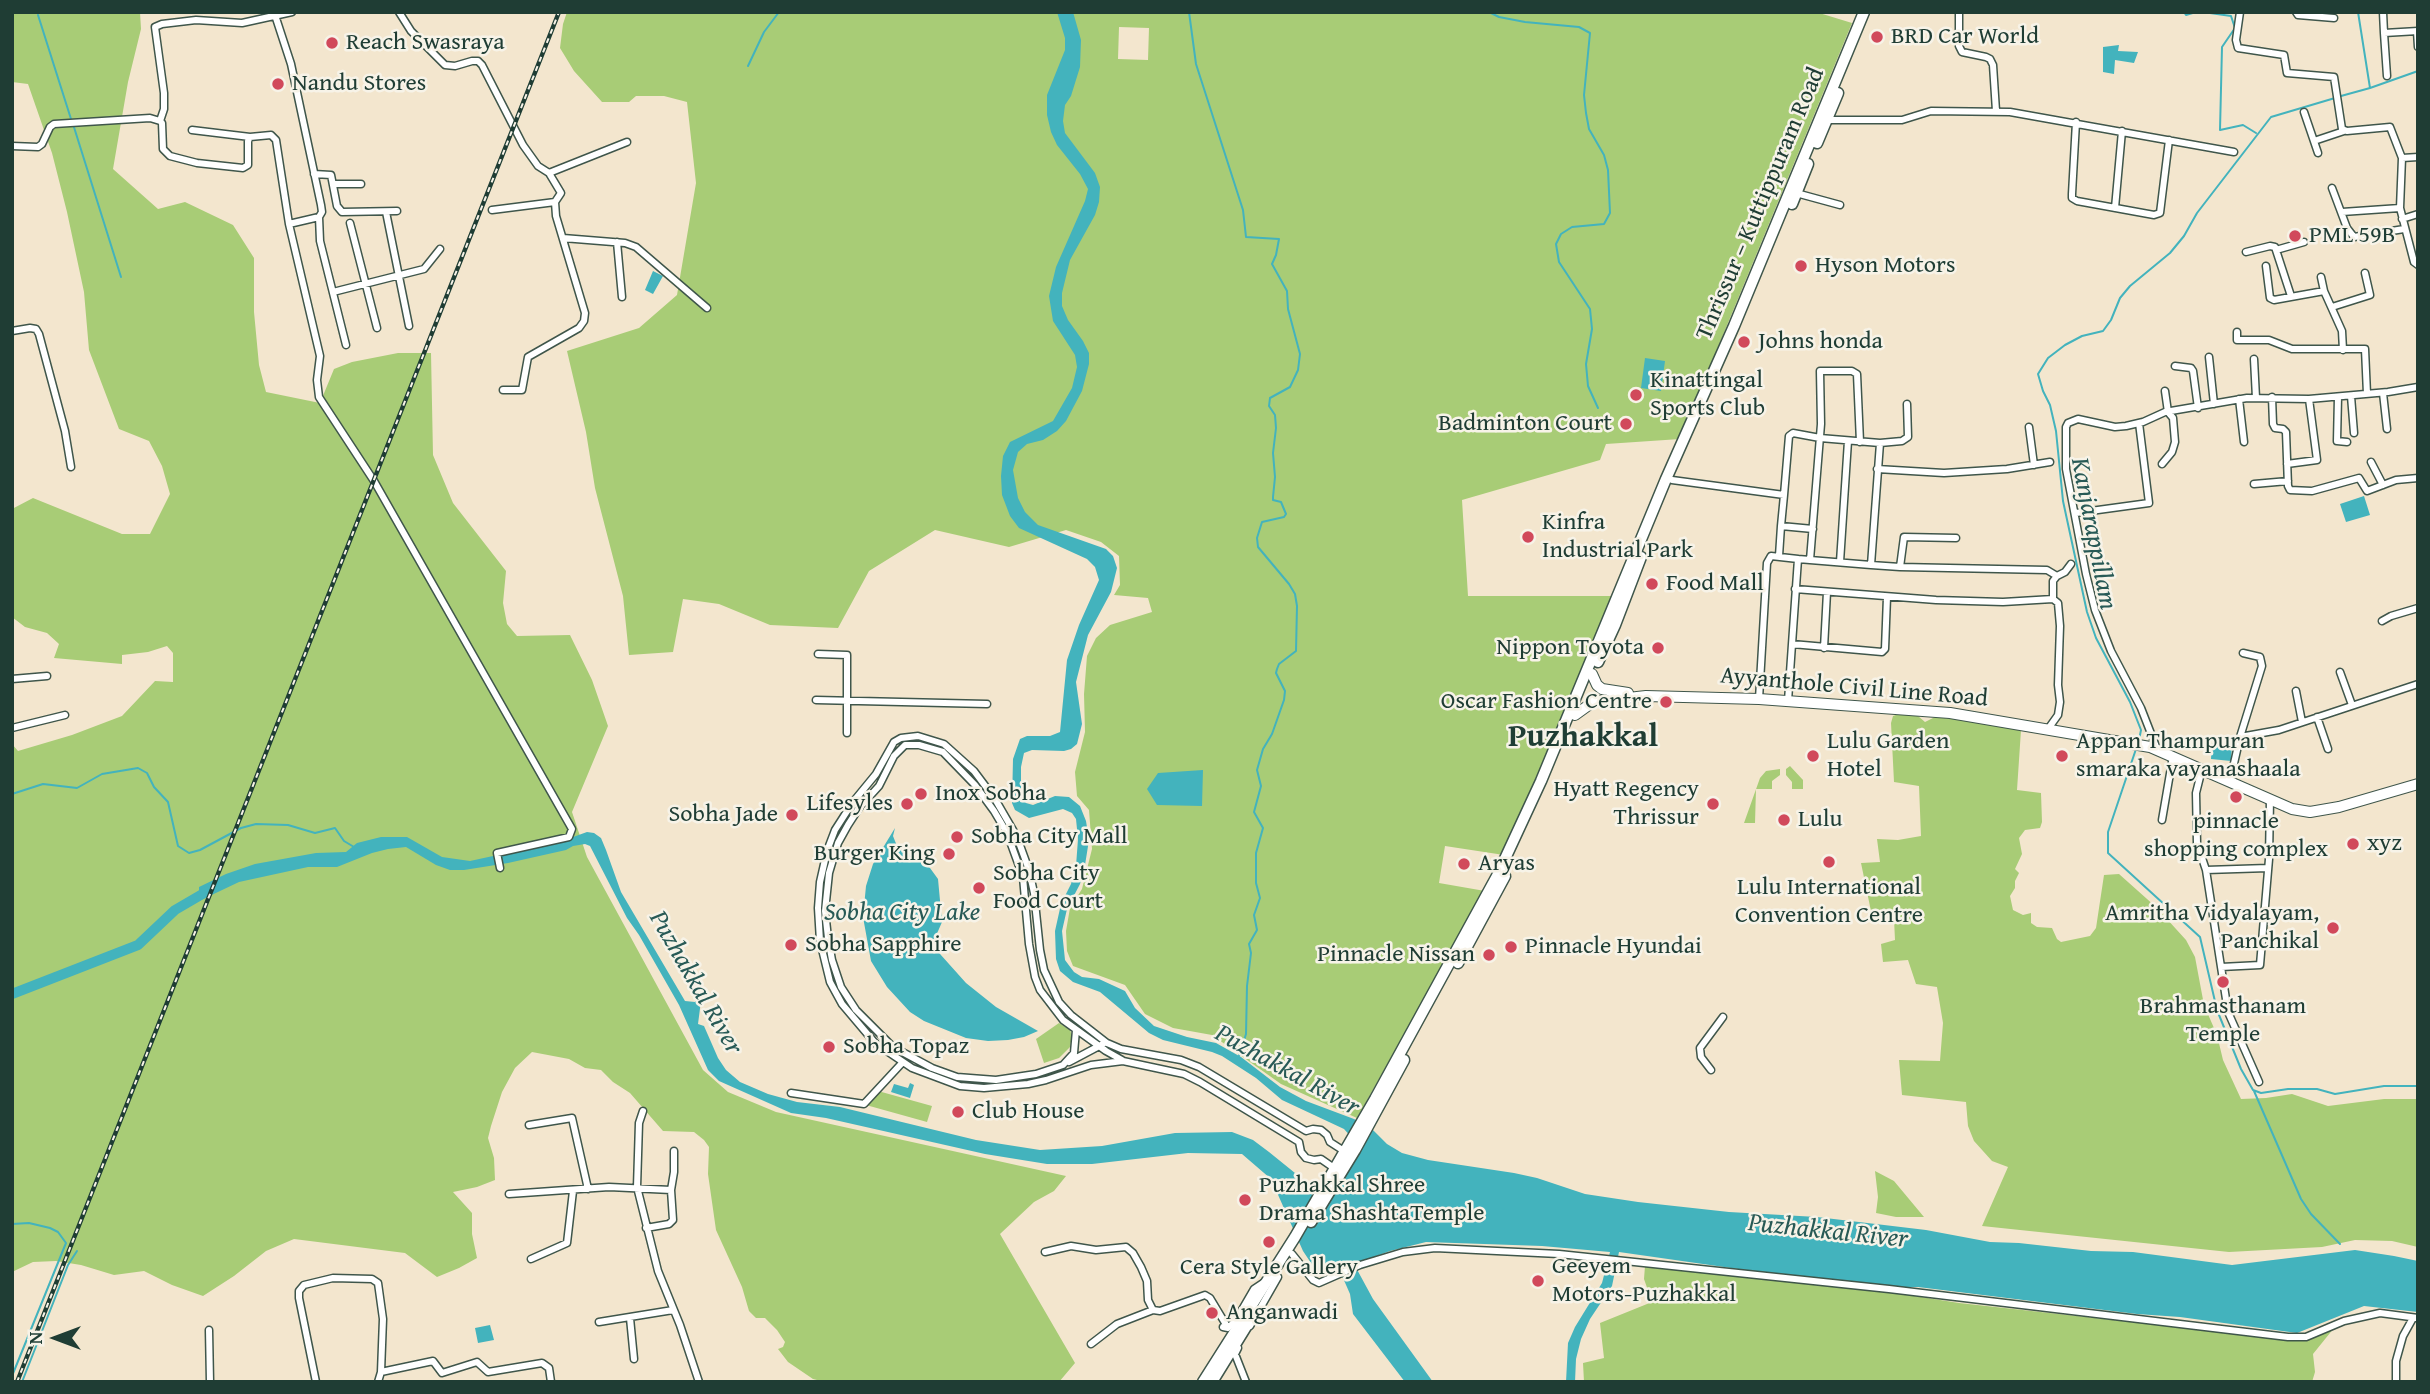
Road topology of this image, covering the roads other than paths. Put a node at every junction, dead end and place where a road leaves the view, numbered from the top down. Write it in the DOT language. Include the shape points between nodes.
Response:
graph roads {
  1 [pos="212,12"];
  2 [pos="292,12"];
  3 [pos="400,12"];
  4 [pos="1866,12"];
  5 [pos="1959,12"];
  6 [pos="2240,12"];
  7 [pos="2296,12"];
  8 [pos="2383,12"];
  9 [pos="275,14"];
  10 [pos="2334,18"];
  11 [pos="216,21"];
  12 [pos="2418,31"];
  13 [pos="2384,33"];
  14 [pos="2418,47"];
  15 [pos="2387,76"];
  16 [pos="1996,111"];
  17 [pos="2304,113"];
  18 [pos="1827,120"];
  19 [pos="160,121"];
  20 [pos="2076,122"];
  21 [pos="192,130"];
  22 [pos="2122,131"];
  23 [pos="2344,131"];
  24 [pos="250,136"];
  25 [pos="2169,140"];
  26 [pos="2314,141"];
  27 [pos="627,142"];
  28 [pos="12,146"];
  29 [pos="2234,152"];
  30 [pos="2318,153"];
  31 [pos="2418,157"];
  32 [pos="2402,158"];
  33 [pos="549,173"];
  34 [pos="314,174"];
  35 [pos="333,184"];
  36 [pos="361,184"];
  37 [pos="2332,188"];
  38 [pos="1796,193"];
  39 [pos="555,202"];
  40 [pos="1840,205"];
  41 [pos="2115,208"];
  42 [pos="2400,208"];
  43 [pos="397,211"];
  44 [pos="492,211"];
  45 [pos="386,212"];
  46 [pos="2342,212"];
  47 [pos="2418,214"];
  48 [pos="318,217"];
  49 [pos="2402,219"];
  50 [pos="350,223"];
  51 [pos="289,224"];
  52 [pos="2404,229"];
  53 [pos="563,238"];
  54 [pos="617,242"];
  55 [pos="2304,242"];
  56 [pos="440,249"];
  57 [pos="2276,250"];
  58 [pos="2246,252"];
  59 [pos="2418,265"];
  60 [pos="2266,266"];
  61 [pos="2365,273"];
  62 [pos="398,276"];
  63 [pos="2321,276"];
  64 [pos="366,284"];
  65 [pos="333,292"];
  66 [pos="2323,292"];
  67 [pos="2291,296"];
  68 [pos="622,297"];
  69 [pos="2332,307"];
  70 [pos="707,308"];
  71 [pos="409,326"];
  72 [pos="377,328"];
  73 [pos="12,331"];
  74 [pos="2236,332"];
  75 [pos="346,345"];
  76 [pos="2343,350"];
  77 [pos="2209,357"];
  78 [pos="2254,359"];
  79 [pos="2175,366"];
  80 [pos="2418,387"];
  81 [pos="503,390"];
  82 [pos="2165,391"];
  83 [pos="2383,393"];
  84 [pos="2367,394"];
  85 [pos="2351,396"];
  86 [pos="2272,397"];
  87 [pos="2338,397"];
  88 [pos="2256,398"];
  89 [pos="2309,399"];
  90 [pos="2239,400"];
  91 [pos="1907,404"];
  92 [pos="2214,404"];
  93 [pos="2198,408"];
  94 [pos="2168,412"];
  95 [pos="2138,423"];
  96 [pos="2029,427"];
  97 [pos="2387,429"];
  98 [pos="2354,433"];
  99 [pos="1820,438"];
  100 [pos="1848,441"];
  101 [pos="1860,442"];
  102 [pos="2244,442"];
  103 [pos="2347,442"];
  104 [pos="1880,443"];
  105 [pos="2049,462"];
  106 [pos="2371,462"];
  107 [pos="2162,464"];
  108 [pos="2287,464"];
  109 [pos="2034,465"];
  110 [pos="71,467"];
  111 [pos="1877,470"];
  112 [pos="2418,478"];
  113 [pos="1672,480"];
  114 [pos="2288,481"];
  115 [pos="2254,484"];
  116 [pos="2383,485"];
  117 [pos="1784,495"];
  118 [pos="2076,513"];
  119 [pos="1781,526"];
  120 [pos="1813,529"];
  121 [pos="1956,538"];
  122 [pos="1779,556"];
  123 [pos="1798,559"];
  124 [pos="1810,560"];
  125 [pos="1840,562"];
  126 [pos="2071,564"];
  127 [pos="1871,565"];
  128 [pos="1900,567"];
  129 [pos="2057,576"];
  130 [pos="1796,589"];
  131 [pos="1827,592"];
  132 [pos="1887,597"];
  133 [pos="2053,599"];
  134 [pos="2418,608"];
  135 [pos="2382,621"];
  136 [pos="1792,644"];
  137 [pos="1824,648"];
  138 [pos="2243,653"];
  139 [pos="818,654"];
  140 [pos="2340,672"];
  141 [pos="1592,674"];
  142 [pos="47,676"];
  143 [pos="12,679"];
  144 [pos="2418,684"];
  145 [pos="2296,691"];
  146 [pos="1646,696"];
  147 [pos="1759,699"];
  148 [pos="816,700"];
  149 [pos="848,701"];
  150 [pos="1788,701"];
  151 [pos="987,704"];
  152 [pos="2352,705"];
  153 [pos="65,715"];
  154 [pos="1576,715"];
  155 [pos="2317,717"];
  156 [pos="2302,722"];
  157 [pos="12,728"];
  158 [pos="2048,729"];
  159 [pos="847,733"];
  160 [pos="921,736"];
  161 [pos="2240,737"];
  162 [pos="919,745"];
  163 [pos="2154,748"];
  164 [pos="2328,749"];
  165 [pos="2173,756"];
  166 [pos="2202,769"];
  167 [pos="974,771"];
  168 [pos="968,778"];
  169 [pos="871,780"];
  170 [pos="2230,781"];
  171 [pos="2418,784"];
  172 [pos="879,786"];
  173 [pos="2270,799"];
  174 [pos="2161,820"];
  175 [pos="500,866"];
  176 [pos="2268,868"];
  177 [pos="2206,870"];
  178 [pos="1500,877"];
  179 [pos="1034,892"];
  180 [pos="1025,895"];
  181 [pos="2221,967"];
  182 [pos="1723,1017"];
  183 [pos="1076,1030"];
  184 [pos="1107,1043"];
  185 [pos="1099,1046"];
  186 [pos="1106,1051"];
  187 [pos="1123,1061"];
  188 [pos="902,1063"];
  189 [pos="1068,1063"];
  190 [pos="1091,1065"];
  191 [pos="1711,1070"];
  192 [pos="2259,1082"];
  193 [pos="791,1093"];
  194 [pos="642,1111"];
  195 [pos="529,1125"];
  196 [pos="1349,1148"];
  197 [pos="674,1151"];
  198 [pos="1334,1168"];
  199 [pos="636,1187"];
  200 [pos="588,1189"];
  201 [pos="671,1190"];
  202 [pos="573,1191"];
  203 [pos="1326,1191"];
  204 [pos="509,1194"];
  205 [pos="646,1228"];
  206 [pos="1290,1251"];
  207 [pos="1045,1252"];
  208 [pos="531,1259"];
  209 [pos="1273,1280"];
  210 [pos="673,1310"];
  211 [pos="1153,1310"];
  212 [pos="630,1318"];
  213 [pos="2415,1318"];
  214 [pos="599,1322"];
  215 [pos="209,1330"];
  216 [pos="1091,1344"];
  217 [pos="634,1359"];
  218 [pos="381,1372"];
  219 [pos="210,1382"];
  220 [pos="316,1382"];
  221 [pos="378,1382"];
  222 [pos="551,1382"];
  223 [pos="699,1382"];
  224 [pos="1202,1382"];
  225 [pos="1212,1382"];
  226 [pos="1246,1382"];
  227 [pos="2396,1382"];
  1 -- 11 [label="street"];
  2 -- 9 [label="street"];
  3 -- 33 [label="street" via="411,31 445,65 472,61 482,65 523,145"];
  4 -- 18 [label="main road, Thrissur – Kuttippuram Road"];
  4 -- 178 [label="main road, Thrissur – Kuttippuram Road"];
  5 -- 16 [label="street" via="1962,52 1990,59 1993,65"];
  6 -- 23 [label="street" via="2237,47 2284,55 2287,73 2331,75 2336,80"];
  7 -- 10 [label="street"];
  8 -- 13 [label="street"];
  9 -- 11 [label="street" via="242,23"];
  9 -- 34 [label="street"];
  11 -- 19 [label="street" via="155,27 164,93"];
  12 -- 13 [label="street"];
  12 -- 14 [label="street"];
  13 -- 15 [label="street"];
  16 -- 18 [label="street" via="1931,111 1902,120"];
  16 -- 20 [label="street"];
  17 -- 26 [label="street"];
  18 -- 38 [label="main road, Thrissur – Kuttippuram Road"];
  19 -- 24 [label="street" via="165,153 197,163 246,167"];
  19 -- 28 [label="street" via="61,122 50,127 38,147"];
  20 -- 22 [label="street"];
  20 -- 41 [label="street" via="2073,198"];
  21 -- 24 [label="street"];
  22 -- 25 [label="street"];
  22 -- 41 [label="street"];
  23 -- 26 [label="street"];
  23 -- 32 [label="street" via="2390,127"];
  24 -- 51 [label="street" via="271,135 276,140"];
  25 -- 29 [label="street"];
  25 -- 41 [label="street" via="2160,213"];
  26 -- 30 [label="street"];
  27 -- 33 [label="street"];
  31 -- 32 [label="street"];
  32 -- 42 [label="street"];
  33 -- 39 [label="street" via="561,193"];
  34 -- 35 [label="street" via="329,174"];
  34 -- 48 [label="street" via="322,212"];
  35 -- 36 [label="street"];
  35 -- 45 [label="street" via="342,212"];
  37 -- 46 [label="street"];
  38 -- 40 [label="street"];
  38 -- 113 [label="main road, Thrissur – Kuttippuram Road"];
  39 -- 44 [label="street"];
  39 -- 53 [label="street"];
  42 -- 46 [label="street"];
  42 -- 49 [label="street"];
  43 -- 45 [label="street"];
  45 -- 62 [label="street"];
  46 -- 52 [label="street" via="2354,237"];
  47 -- 49 [label="street"];
  48 -- 51 [label="street"];
  48 -- 65 [label="street"];
  49 -- 52 [label="street"];
  50 -- 64 [label="street"];
  51 -- 175 [label="street" via="320,356 319,397 374,481 572,829 569,837 497,853"];
  52 -- 59 [label="street"];
  53 -- 54 [label="street"];
  53 -- 81 [label="street" via="584,321 528,357 522,390"];
  54 -- 68 [label="street"];
  54 -- 70 [label="street" via="636,247"];
  55 -- 57 [label="street"];
  56 -- 62 [label="street" via="424,269"];
  57 -- 58 [label="street" via="2270,246"];
  57 -- 67 [label="street"];
  60 -- 67 [label="street" via="2270,298"];
  61 -- 69 [label="street" via="2370,295"];
  62 -- 64 [label="street"];
  62 -- 71 [label="street"];
  63 -- 66 [label="street"];
  64 -- 65 [label="street"];
  64 -- 72 [label="street"];
  65 -- 75 [label="street"];
  66 -- 67 [label="street"];
  66 -- 69 [label="street"];
  69 -- 76 [label="street" via="2342,331"];
  73 -- 110 [label="street" via="30,328 39,334"];
  74 -- 76 [label="street" via="2238,341 2269,340 2292,349"];
  76 -- 84 [label="street" via="2365,349"];
  77 -- 92 [label="street"];
  78 -- 88 [label="street"];
  79 -- 93 [label="street" via="2193,371"];
  80 -- 83 [label="street"];
  82 -- 94 [label="street"];
  83 -- 84 [label="street"];
  83 -- 97 [label="street"];
  84 -- 85 [label="street"];
  85 -- 87 [label="street"];
  85 -- 98 [label="street"];
  86 -- 88 [label="street"];
  86 -- 89 [label="street"];
  86 -- 108 [label="street" via="2273,424 2287,432"];
  87 -- 89 [label="street"];
  87 -- 103 [label="street" via="2337,441"];
  88 -- 90 [label="street"];
  89 -- 108 [label="street" via="2317,460"];
  90 -- 92 [label="street"];
  90 -- 102 [label="street"];
  91 -- 104 [label="street" via="1908,437"];
  92 -- 93 [label="street"];
  93 -- 94 [label="street"];
  94 -- 95 [label="street"];
  94 -- 107 [label="street" via="2173,418 2175,442"];
  95 -- 118 [label="street" via="2149,503"];
  95 -- 118 [label="street" via="2115,427 2078,419 2068,423 2066,469"];
  96 -- 109 [label="street"];
  99 -- 100 [label="street"];
  99 -- 101 [label="street" via="1819,372 1852,371 1857,377"];
  99 -- 117 [label="street" via="1799,432 1789,436"];
  99 -- 120 [label="street"];
  100 -- 101 [label="street"];
  100 -- 125 [label="street"];
  101 -- 104 [label="street"];
  104 -- 111 [label="street"];
  105 -- 109 [label="street"];
  106 -- 116 [label="street"];
  108 -- 114 [label="street"];
  109 -- 111 [label="street" via="1944,473"];
  111 -- 127 [label="street"];
  112 -- 116 [label="street"];
  113 -- 117 [label="street"];
  113 -- 141 [label="main road, Thrissur – Kuttippuram Road"];
  114 -- 115 [label="street"];
  114 -- 116 [label="street" via="2290,490 2296,492 2329,488 2356,478 2367,492"];
  117 -- 119 [label="street"];
  118 -- 163 [label="street" via="2095,610 2141,708"];
  119 -- 120 [label="street"];
  119 -- 122 [label="street"];
  120 -- 124 [label="street"];
  121 -- 128 [label="street" via="1904,537"];
  122 -- 123 [label="street"];
  122 -- 147 [label="street" via="1768,558 1767,563"];
  123 -- 124 [label="street"];
  123 -- 130 [label="street"];
  124 -- 125 [label="street"];
  125 -- 127 [label="street"];
  126 -- 129 [label="street"];
  127 -- 128 [label="street"];
  128 -- 129 [label="street" via="2046,570"];
  129 -- 133 [label="street"];
  130 -- 131 [label="street"];
  130 -- 136 [label="street"];
  131 -- 132 [label="street"];
  131 -- 137 [label="street"];
  132 -- 133 [label="street" via="2003,602"];
  132 -- 137 [label="street" via="1882,652"];
  133 -- 158 [label="street" via="2058,603 2060,626 2060,702"];
  134 -- 135 [label="street"];
  136 -- 137 [label="street"];
  136 -- 150 [label="street"];
  138 -- 161 [label="street" via="2260,657 2262,666"];
  139 -- 149 [label="street" via="847,655"];
  140 -- 152 [label="street"];
  141 -- 146 [label="main road, Ayyanthole Civil Line Road" via="1597,685 1607,691"];
  141 -- 154 [label="main road, Thrissur – Kuttippuram Road"];
  142 -- 143 [label="street"];
  144 -- 152 [label="street"];
  145 -- 156 [label="street"];
  146 -- 147 [label="main road, Ayyanthole Civil Line Road"];
  146 -- 154 [label="main road, Ayyanthole Civil Line Road" via="1593,702"];
  147 -- 150 [label="main road, Ayyanthole Civil Line Road"];
  148 -- 149 [label="street"];
  149 -- 151 [label="street"];
  149 -- 159 [label="street"];
  150 -- 158 [label="main road, Ayyanthole Civil Line Road" via="1950,713"];
  152 -- 155 [label="street"];
  153 -- 157 [label="street"];
  154 -- 178 [label="main road, Thrissur – Kuttippuram Road"];
  155 -- 156 [label="street"];
  155 -- 164 [label="street"];
  156 -- 161 [label="street"];
  158 -- 163 [label="main road, Ayyanthole Civil Line Road"];
  160 -- 162 [label="street"];
  160 -- 167 [label="street" via="944,744"];
  160 -- 169 [label="street" via="894,742"];
  161 -- 170 [label="street"];
  162 -- 168 [label="street" via="943,752"];
  162 -- 172 [label="street" via="899,749"];
  163 -- 165 [label="main road, Ayyanthole Civil Line Road"];
  165 -- 166 [label="main road, Ayyanthole Civil Line Road"];
  165 -- 174 [label="street"];
  166 -- 170 [label="main road, Ayyanthole Civil Line Road"];
  166 -- 177 [label="street" via="2196,793 2197,843"];
  167 -- 168 [label="street"];
  167 -- 179 [label="street" via="1017,837"];
  168 -- 180 [label="street" via="1007,833"];
  169 -- 172 [label="street"];
  169 -- 188 [label="street" via="846,813 827,851 820,882 820,941 842,1004 875,1043"];
  170 -- 173 [label="main road, Ayyanthole Civil Line Road"];
  171 -- 173 [label="main road, Ayyanthole Civil Line Road" via="2311,812"];
  172 -- 189 [label="street" via="843,834 826,893 832,960 841,987 856,1010 893,1047 957,1077 1015,1078"];
  173 -- 176 [label="street"];
  176 -- 177 [label="street"];
  176 -- 181 [label="street" via="2260,965"];
  177 -- 181 [label="street"];
  178 -- 196 [label="main road, Thrissur – Kuttippuram Road"];
  179 -- 180 [label="street"];
  179 -- 184 [label="street" via="1040,950 1051,986 1071,1015"];
  180 -- 183 [label="street" via="1035,977 1050,1004"];
  181 -- 192 [label="street" via="2231,1021"];
  182 -- 191 [label="street" via="1700,1048"];
  183 -- 185 [label="street"];
  183 -- 189 [label="street"];
  184 -- 185 [label="street"];
  184 -- 186 [label="street"];
  184 -- 196 [label="street" via="1199,1067 1306,1131 1321,1130 1330,1142"];
  185 -- 186 [label="street"];
  185 -- 189 [label="street"];
  186 -- 187 [label="street"];
  186 -- 190 [label="street"];
  187 -- 190 [label="street"];
  187 -- 198 [label="street" via="1184,1074 1200,1082 1299,1142 1306,1158 1321,1158"];
  188 -- 190 [label="street" via="960,1086 985,1088 1046,1080"];
  188 -- 193 [label="street" via="864,1104"];
  194 -- 199 [label="street"];
  195 -- 200 [label="street" via="572,1118"];
  196 -- 198 [label="main road, Thrissur – Kuttippuram Road"];
  196 -- 203 [label="main road"];
  197 -- 201 [label="street"];
  198 -- 203 [label="main road, Thrissur – Kuttippuram Road"];
  199 -- 200 [label="street"];
  199 -- 201 [label="street"];
  199 -- 205 [label="street"];
  200 -- 202 [label="street"];
  201 -- 205 [label="street" via="673,1220"];
  202 -- 204 [label="street"];
  202 -- 208 [label="street" via="567,1243"];
  203 -- 206 [label="main road"];
  203 -- 206 [label="main road"];
  205 -- 210 [label="street"];
  206 -- 209 [label="main road"];
  206 -- 213 [label="street" via="1319,1283 1403,1252 1435,1248 1559,1254 2288,1337 2306,1336 2380,1313"];
  207 -- 211 [label="street" via="1071,1246 1096,1251 1126,1247 1141,1267"];
  209 -- 211 [label="street" via="1254,1289 1236,1320 1225,1327 1205,1295"];
  209 -- 224 [label="main road"];
  209 -- 225 [label="main road"];
  209 -- 226 [label="street" via="1235,1354"];
  210 -- 212 [label="street"];
  210 -- 223 [label="street"];
  211 -- 216 [label="street" via="1117,1325"];
  212 -- 214 [label="street"];
  212 -- 217 [label="street"];
  213 -- 227 [label="street" via="2403,1336"];
  215 -- 219 [label="street"];
  218 -- 220 [label="street" via="383,1320 378,1283 333,1278 304,1285 299,1291"];
  218 -- 221 [label="street"];
  218 -- 222 [label="street" via="433,1360 442,1373 477,1362 488,1371 542,1363 549,1368"];
}
